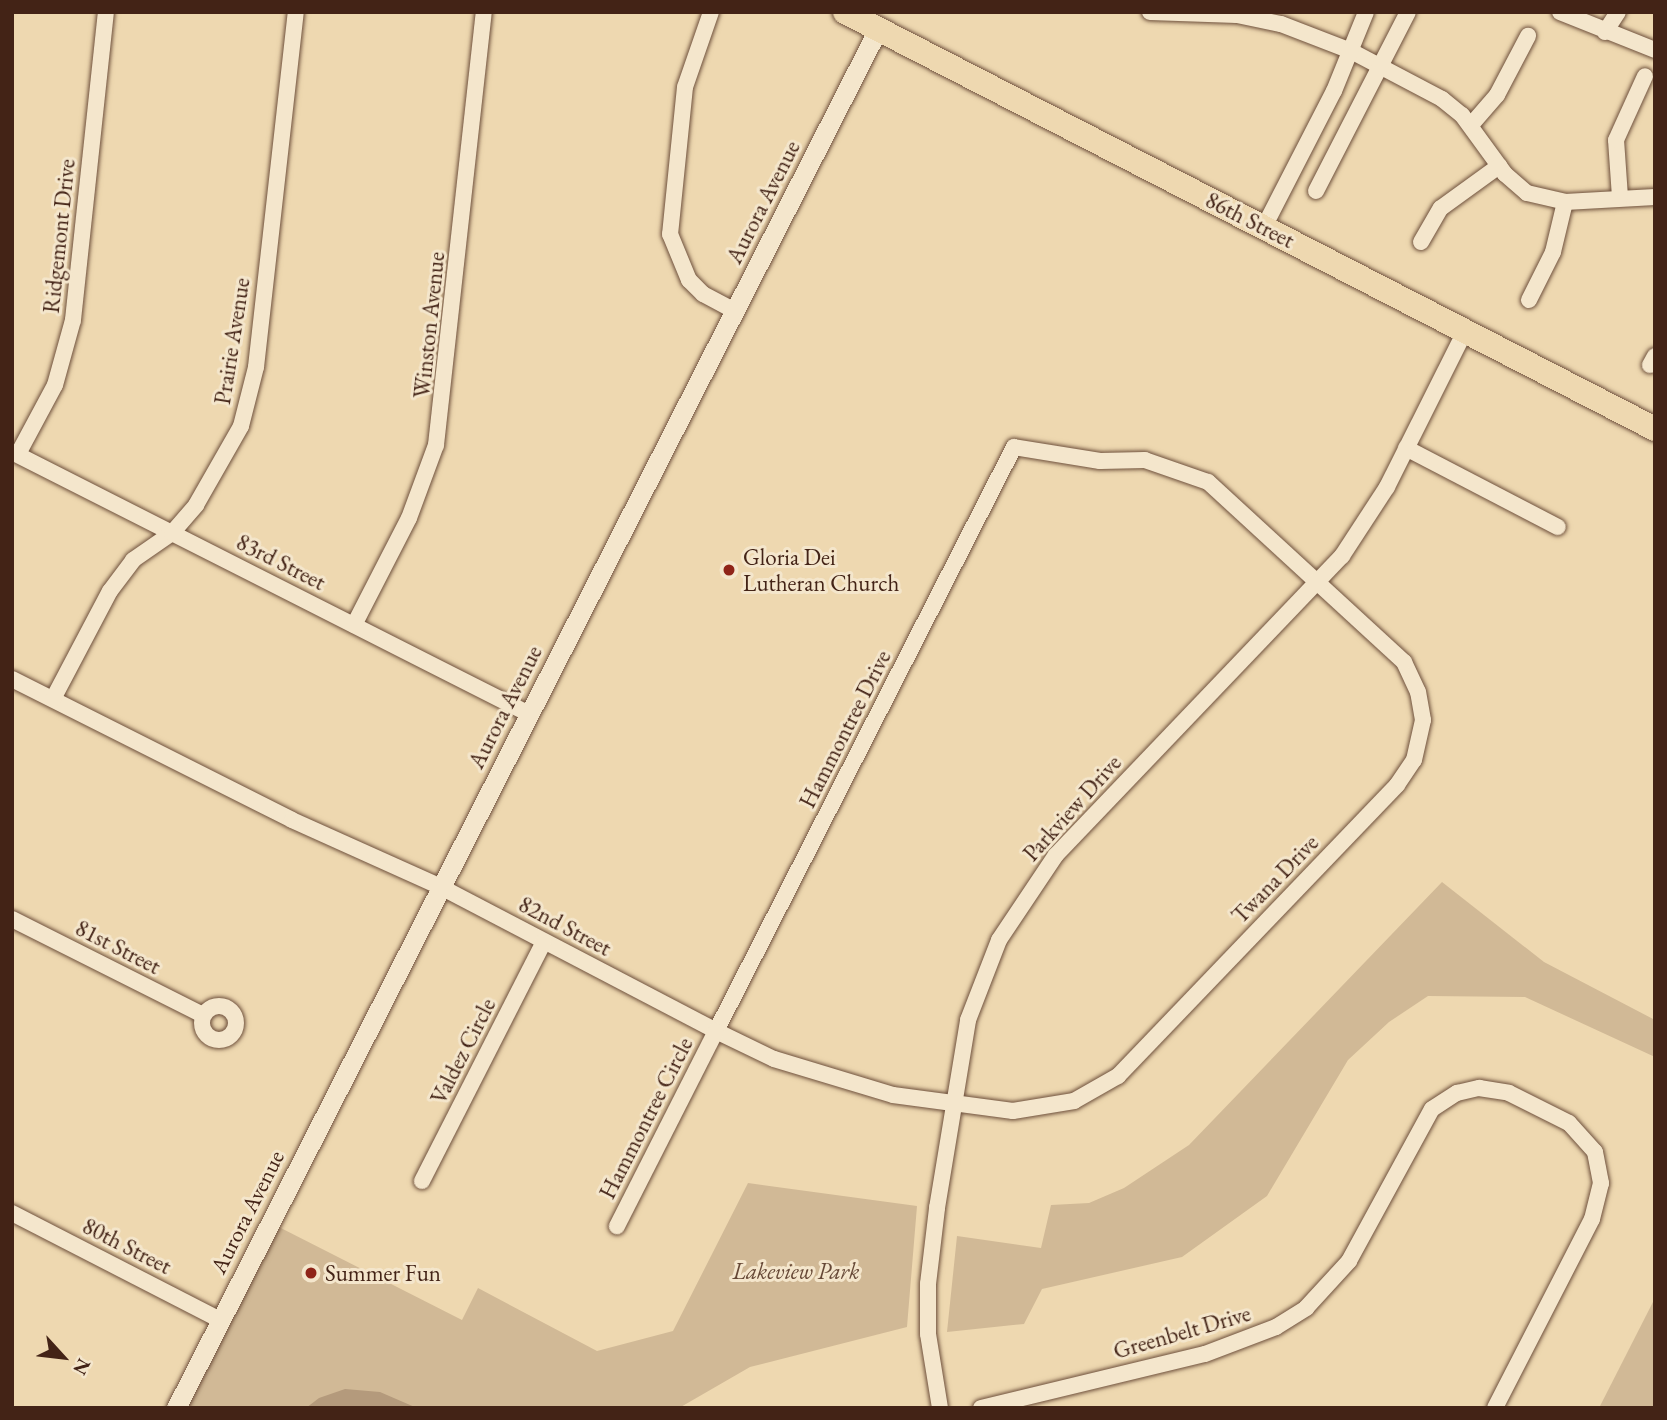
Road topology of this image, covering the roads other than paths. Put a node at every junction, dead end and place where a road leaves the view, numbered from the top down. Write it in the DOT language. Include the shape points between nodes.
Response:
graph roads {
  1 [pos="106,12"];
  2 [pos="296,12"];
  3 [pos="484,12"];
  4 [pos="711,12"];
  5 [pos="845,12"];
  6 [pos="1150,12"];
  7 [pos="1366,12"];
  8 [pos="1408,12"];
  9 [pos="1560,12"];
  10 [pos="1618,12"];
  11 [pos="878,29"];
  12 [pos="1605,32"];
  13 [pos="1528,36"];
  14 [pos="1655,50"];
  15 [pos="1351,51"];
  16 [pos="1380,66"];
  17 [pos="1644,76"];
  18 [pos="1471,125"];
  19 [pos="1499,166"];
  20 [pos="1316,191"];
  21 [pos="1620,197"];
  22 [pos="1655,197"];
  23 [pos="1565,202"];
  24 [pos="1264,228"];
  25 [pos="1421,242"];
  26 [pos="1529,300"];
  27 [pos="735,311"];
  28 [pos="1465,331"];
  29 [pos="1655,429"];
  30 [pos="1406,448"];
  31 [pos="15,453"];
  32 [pos="1558,527"];
  33 [pos="172,533"];
  34 [pos="1319,582"];
  35 [pos="354,625"];
  36 [pos="12,679"];
  37 [pos="53,699"];
  38 [pos="529,714"];
  39 [pos="441,887"];
  40 [pos="12,919"];
  41 [pos="544,942"];
  42 [pos="203,1015"];
  43 [pos="716,1031"];
  44 [pos="1118,1076"];
  45 [pos="953,1102"];
  46 [pos="422,1181"];
  47 [pos="12,1213"];
  48 [pos="617,1226"];
  49 [pos="220,1320"];
  50 [pos="176,1408"];
  51 [pos="940,1408"];
  52 [pos="981,1408"];
  53 [pos="1495,1408"];
  1 -- 31 [label="street, Ridgemont Drive" via="73,320 55,385"];
  2 -- 33 [label="street, Prairie Avenue" via="250,397 214,481"];
  3 -- 35 [label="street, Winston Avenue" via="436,445 409,517"];
  4 -- 27 [label="street" via="685,87 670,234 689,280 703,294"];
  5 -- 11 [label="main road, 86th Street"];
  6 -- 15 [label="street" via="1237,15 1281,24"];
  7 -- 15 [label="street"];
  8 -- 16 [label="street"];
  9 -- 12 [label="street"];
  10 -- 12 [label="street"];
  11 -- 24 [label="main road, 86th Street"];
  11 -- 27 [label="street, Aurora Avenue"];
  12 -- 14 [label="street"];
  13 -- 18 [label="street" via="1497,95"];
  15 -- 16 [label="street"];
  15 -- 24 [label="street"];
  16 -- 18 [label="street" via="1441,99"];
  16 -- 20 [label="street"];
  17 -- 21 [label="street" via="1616,140"];
  18 -- 19 [label="street"];
  19 -- 23 [label="street" via="1527,193"];
  19 -- 25 [label="street" via="1441,208"];
  21 -- 22 [label="street"];
  21 -- 23 [label="street"];
  23 -- 26 [label="street" via="1556,243"];
  24 -- 28 [label="main road, 86th Street"];
  27 -- 38 [label="street, Aurora Avenue"];
  28 -- 29 [label="main road, 86th Street"];
  28 -- 30 [label="street, Parkview Drive"];
  30 -- 32 [label="street"];
  30 -- 34 [label="street, Parkview Drive" via="1367,523"];
  31 -- 33 [label="street, 83rd Street"];
  33 -- 35 [label="street, 83rd Street"];
  33 -- 37 [label="street, Prairie Avenue" via="134,560 110,591"];
  34 -- 43 [label="street, Hammontree Drive" via="1236,502 1193,474 1145,460 1100,461 1014,447"];
  34 -- 44 [label="street, Twana Drive" via="1404,662 1418,692 1420,740 1414,760 1397,785"];
  34 -- 45 [label="street, Parkview Drive" via="1056,855 1020,902 981,979 968,1020"];
  35 -- 38 [label="street, 83rd Street"];
  36 -- 37 [label="street, 82nd Street"];
  37 -- 39 [label="street, 82nd Street" via="292,820"];
  38 -- 39 [label="street, Aurora Avenue"];
  39 -- 41 [label="street, 82nd Street"];
  39 -- 49 [label="street, Aurora Avenue"];
  40 -- 42 [label="street, 81st Street"];
  41 -- 43 [label="street, 82nd Street"];
  41 -- 46 [label="street, Valdez Circle"];
  43 -- 45 [label="street, 82nd Street" via="833,1081"];
  43 -- 48 [label="street, Hammontree Circle"];
  44 -- 45 [label="street, 82nd Street" via="1074,1101 1041,1109 1013,1111"];
  45 -- 51 [label="street, Parkview Drive" via="928,1284 928,1334"];
  47 -- 49 [label="street, 80th Street"];
  49 -- 50 [label="street, Aurora Avenue"];
  52 -- 53 [label="street, Greenbelt Drive" via="1205,1354 1276,1327 1306,1308 1349,1261 1418,1129 1445,1099 1479,1088 1509,1093 1569,1123 1595,1153 1601,1183 1592,1219"];
}
